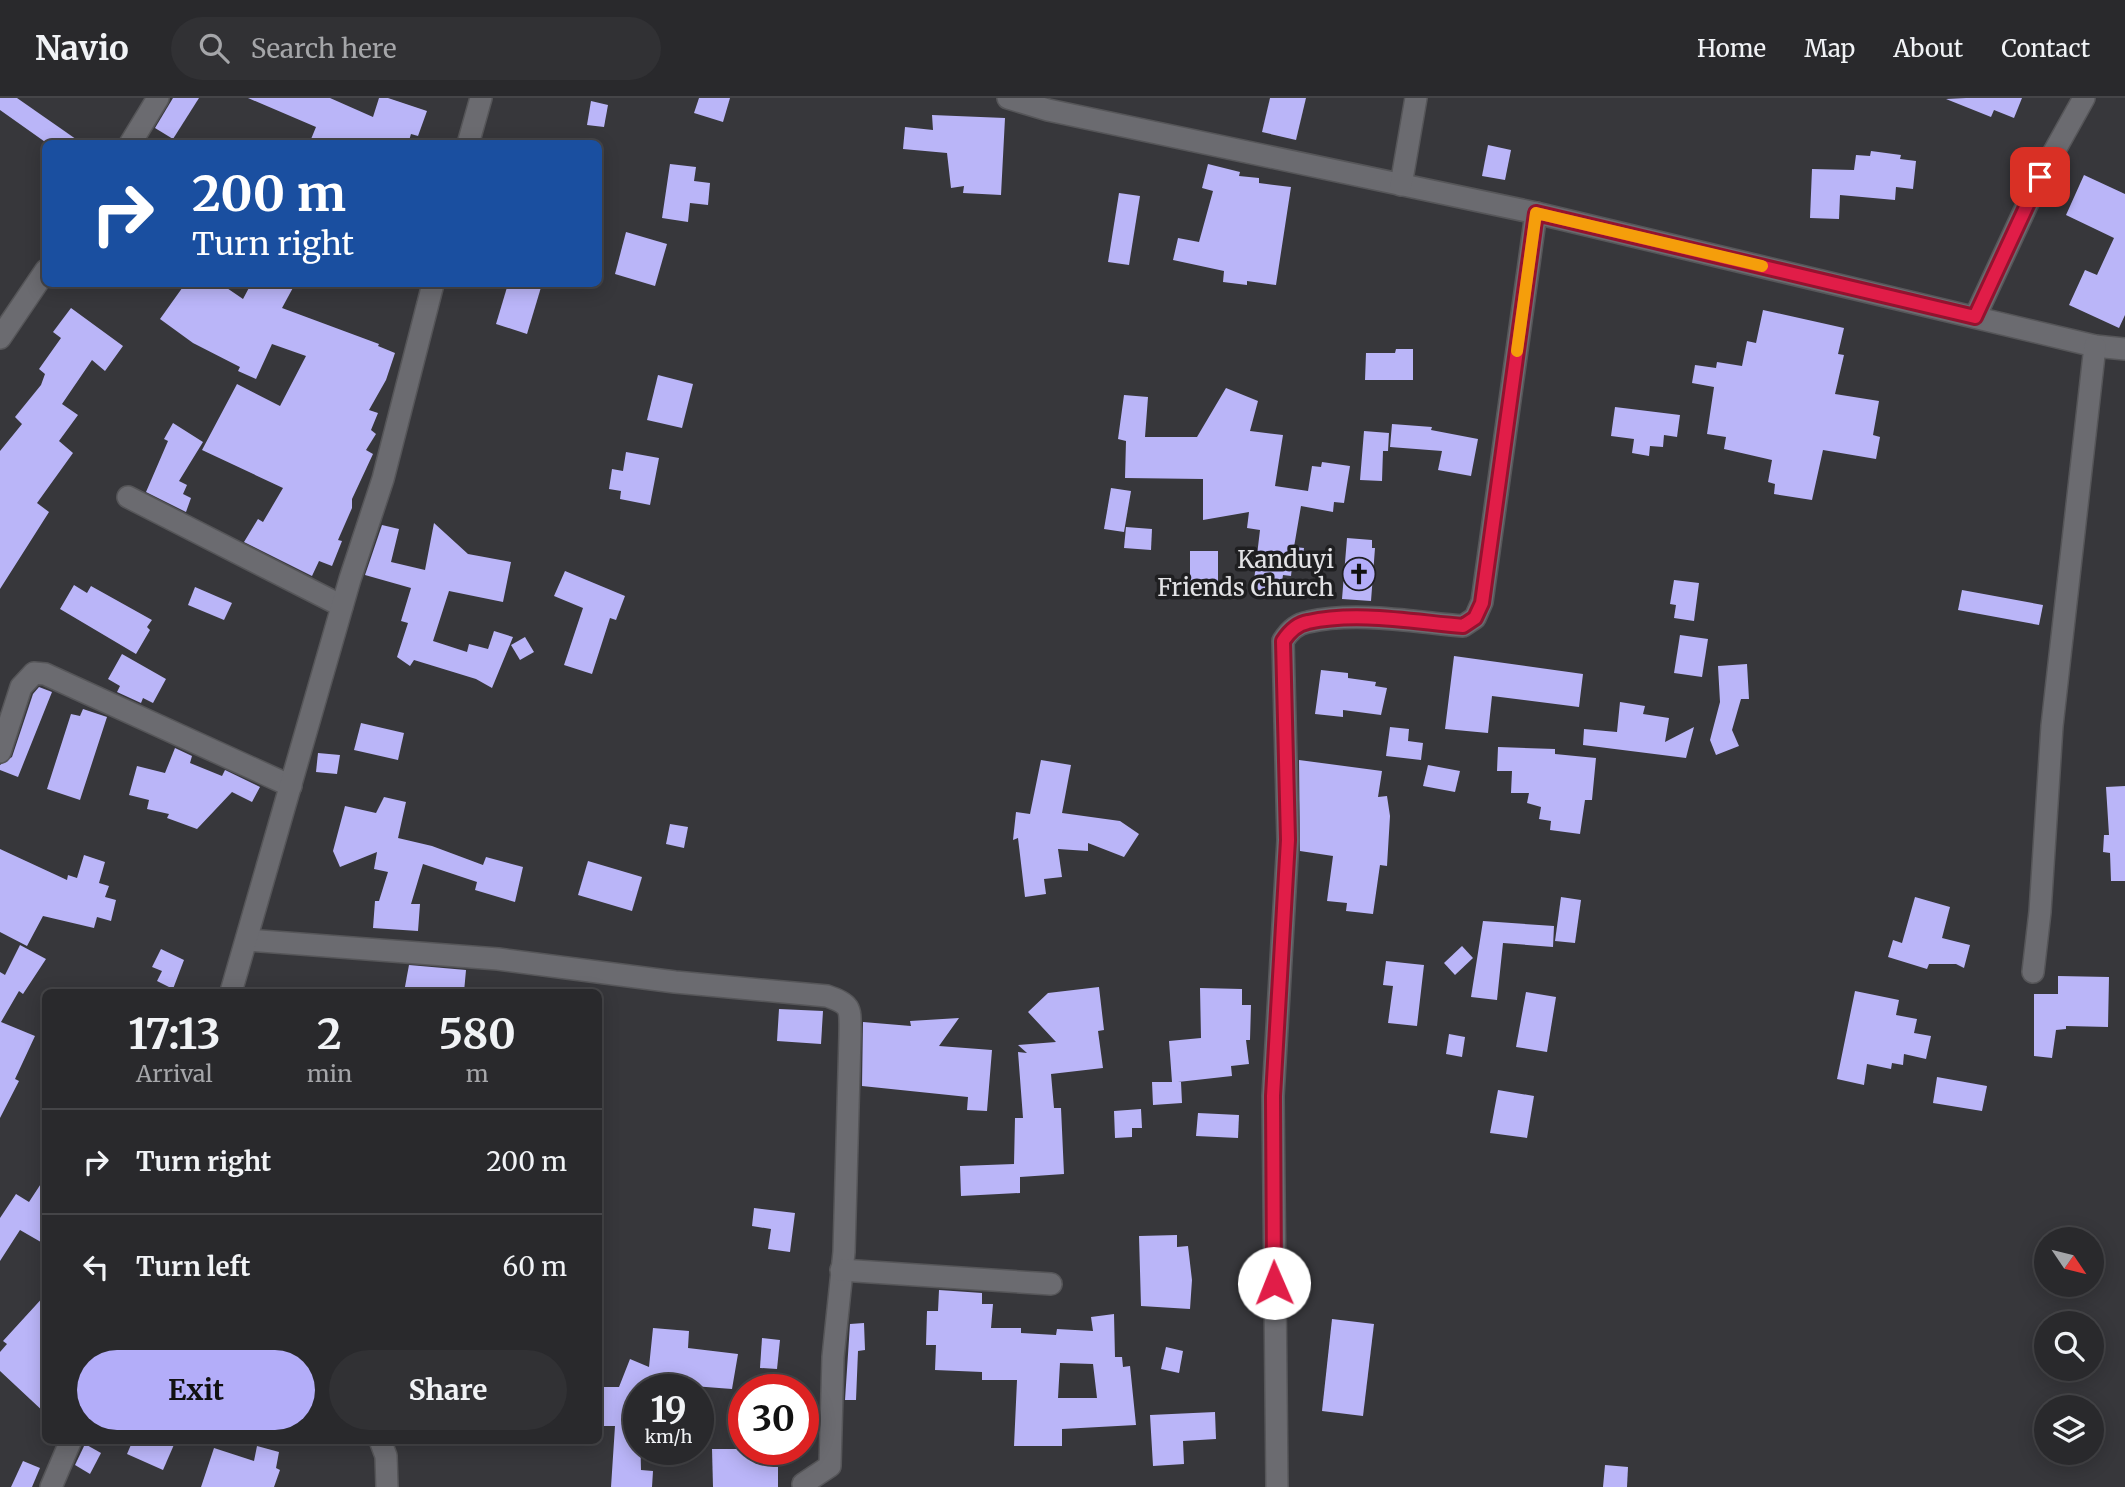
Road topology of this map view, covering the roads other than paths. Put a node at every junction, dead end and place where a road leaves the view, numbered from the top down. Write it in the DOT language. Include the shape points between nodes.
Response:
graph roads {
  1 [pos="158,98"];
  2 [pos="481,98"];
  3 [pos="1008,98"];
  4 [pos="1416,98"];
  5 [pos="2084,98"];
  6 [pos="132,140"];
  7 [pos="469,140"];
  8 [pos="1401,185"];
  9 [pos="1536,213"];
  10 [pos="42,276"];
  11 [pos="432,287"];
  12 [pos="1975,317"];
  13 [pos="0,338"];
  14 [pos="2095,346"];
  15 [pos="2125,349"];
  16 [pos="128,497"];
  17 [pos="342,606"];
  18 [pos="0,752"];
  19 [pos="291,786"];
  20 [pos="248,940"];
  21 [pos="2033,972"];
  22 [pos="232,989"];
  23 [pos="841,1270"];
  24 [pos="1051,1284"];
  25 [pos="69,1444"];
  26 [pos="382,1444"];
  27 [pos="803,1485"];
  28 [pos="51,1487"];
  29 [pos="387,1487"];
  30 [pos="1277,1487"];
  1 -- 6 [label="street"];
  2 -- 7 [label="street"];
  3 -- 8 [label="street"];
  4 -- 8 [label="street"];
  5 -- 12 [label="street" via="2040,177"];
  8 -- 9 [label="street"];
  9 -- 12 [label="street"];
  9 -- 30 [label="street" via="1482,603 1475,618 1463,626 1362,619 1308,622 1283,641 1288,840 1273,1096"];
  10 -- 13 [label="street"];
  11 -- 17 [label="street" via="383,479"];
  12 -- 14 [label="street"];
  14 -- 15 [label="street"];
  14 -- 21 [label="street" via="2052,726"];
  16 -- 17 [label="street"];
  17 -- 19 [label="street"];
  18 -- 19 [label="street" via="21,687 34,673 45,674"];
  19 -- 20 [label="street"];
  20 -- 22 [label="street"];
  20 -- 23 [label="street" via="498,958 675,982 827,996 844,1002 850,1010 850,1035"];
  23 -- 24 [label="street"];
  23 -- 27 [label="street" via="830,1466"];
  25 -- 28 [label="street"];
  26 -- 29 [label="street"];
}
